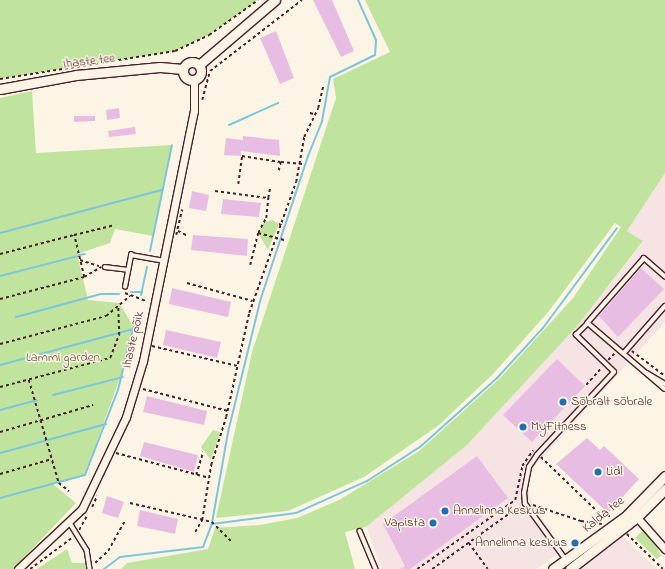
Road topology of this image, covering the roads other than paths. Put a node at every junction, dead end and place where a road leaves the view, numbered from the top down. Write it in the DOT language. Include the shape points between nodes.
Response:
graph roads {
  1 [pos="275,0"];
  2 [pos="199,65"];
  3 [pos="182,69"];
  4 [pos="194,80"];
  5 [pos="0,89"];
  6 [pos="164,261"];
  7 [pos="105,267"];
  8 [pos="128,270"];
  9 [pos="665,277"];
  10 [pos="125,287"];
  11 [pos="665,306"];
  12 [pos="588,323"];
  13 [pos="624,353"];
  14 [pos="643,370"];
  15 [pos="665,384"];
  16 [pos="665,389"];
  17 [pos="665,476"];
  18 [pos="85,487"];
  19 [pos="665,489"];
  20 [pos="93,491"];
  21 [pos="634,514"];
  22 [pos="70,523"];
  23 [pos="360,531"];
  24 [pos="665,549"];
  25 [pos="570,567"];
  26 [pos="18,569"];
  27 [pos="91,569"];
  28 [pos="376,569"];
  29 [pos="553,569"];
  1 -- 2 [label="street"];
  2 -- 3 [label="street" via="188,62"];
  2 -- 4 [label="street" via="200,74"];
  3 -- 4 [label="street" via="185,78"];
  3 -- 5 [label="street, Ihaste tee" via="160,67 76,75"];
  4 -- 6 [label="street, Ihaste põik" via="194,111"];
  6 -- 8 [label="lane" via="131,255"];
  6 -- 20 [label="street, Ihaste põik" via="128,411"];
  7 -- 8 [label="lane"];
  8 -- 10 [label="lane"];
  9 -- 12 [label="lane" via="644,259"];
  11 -- 13 [label="lane"];
  12 -- 13 [label="lane"];
  12 -- 25 [label="lane" via="576,335 614,372 529,467 526,506"];
  13 -- 14 [label="lane"];
  14 -- 15 [label="lane"];
  14 -- 16 [label="lane"];
  17 -- 21 [label="street, Kalda tee"];
  18 -- 20 [label="lane"];
  19 -- 21 [label="street, Kalda tee"];
  20 -- 22 [label="street, Ihaste põik"];
  21 -- 24 [label="street"];
  21 -- 25 [label="street, Kalda tee" via="617,523"];
  22 -- 26 [label="street, Ihaste põik"];
  22 -- 27 [label="lane" via="87,550"];
  23 -- 28 [label="lane"];
  25 -- 29 [label="street, Kalda tee"];
}
